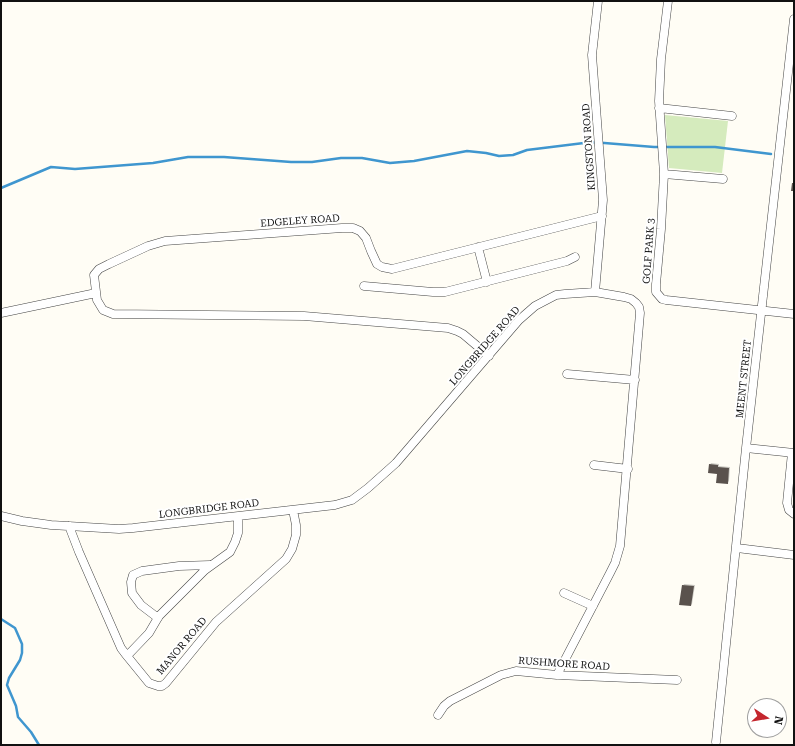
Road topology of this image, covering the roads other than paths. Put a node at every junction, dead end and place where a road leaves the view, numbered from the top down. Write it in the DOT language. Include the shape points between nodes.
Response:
graph roads {
  1 [pos="598,1"];
  2 [pos="668,1"];
  3 [pos="794,19"];
  4 [pos="659,108"];
  5 [pos="732,116"];
  6 [pos="664,174"];
  7 [pos="723,178"];
  8 [pos="602,216"];
  9 [pos="478,247"];
  10 [pos="575,257"];
  11 [pos="487,282"];
  12 [pos="364,286"];
  13 [pos="595,292"];
  14 [pos="96,293"];
  15 [pos="762,311"];
  16 [pos="1,313"];
  17 [pos="794,314"];
  18 [pos="489,356"];
  19 [pos="567,374"];
  20 [pos="635,380"];
  21 [pos="746,448"];
  22 [pos="793,453"];
  23 [pos="594,465"];
  24 [pos="628,469"];
  25 [pos="293,510"];
  26 [pos="794,514"];
  27 [pos="1,516"];
  28 [pos="238,516"];
  29 [pos="69,526"];
  30 [pos="737,548"];
  31 [pos="794,555"];
  32 [pos="210,565"];
  33 [pos="564,593"];
  34 [pos="593,606"];
  35 [pos="158,618"];
  36 [pos="127,656"];
  37 [pos="557,675"];
  38 [pos="677,680"];
  39 [pos="438,715"];
  40 [pos="716,742"];
  1 -- 8 [label="street, KINGSTON ROAD" via="592,55"];
  2 -- 4 [label="street, GOLF PARK 3" via="661,59"];
  3 -- 15 [label="street, MEENT STREET"];
  4 -- 5 [label="street"];
  4 -- 6 [label="street, GOLF PARK 3"];
  6 -- 7 [label="street"];
  6 -- 15 [label="street, GOLF PARK 3" via="656,292 666,300"];
  8 -- 9 [label="street, EDGELEY ROAD"];
  8 -- 13 [label="street, KINGSTON ROAD"];
  9 -- 11 [label="street"];
  9 -- 14 [label="street, EDGELEY ROAD" via="388,269 377,264 366,238 353,228 174,240 148,246 98,269 94,275"];
  10 -- 11 [label="street"];
  11 -- 12 [label="street" via="444,292"];
  13 -- 18 [label="street, LONGBRIDGE ROAD" via="556,295 542,301 526,313"];
  13 -- 20 [label="street, LONGBRIDGE ROAD" via="631,299 639,307"];
  14 -- 16 [label="street"];
  14 -- 18 [label="street, EDGELEY ROAD" via="103,310 113,314 304,316 448,328 463,334"];
  15 -- 17 [label="street"];
  15 -- 21 [label="street, MEENT STREET"];
  18 -- 25 [label="street, LONGBRIDGE ROAD" via="396,464 360,495 335,505"];
  19 -- 20 [label="street"];
  20 -- 24 [label="street, LONGBRIDGE ROAD"];
  21 -- 22 [label="street"];
  21 -- 30 [label="street, MEENT STREET"];
  22 -- 26 [label="street" via="787,503 789,510"];
  23 -- 24 [label="street"];
  24 -- 34 [label="street, LONGBRIDGE ROAD" via="618,554"];
  25 -- 28 [label="street, LONGBRIDGE ROAD"];
  25 -- 36 [label="street, MANOR ROAD" via="296,535 286,558 216,622 166,683 162,686 149,683"];
  27 -- 29 [label="street, LONGBRIDGE ROAD" via="36,524"];
  28 -- 29 [label="street, LONGBRIDGE ROAD" via="133,528"];
  28 -- 32 [label="street" via="238,533 230,552"];
  29 -- 36 [label="street, MANOR ROAD"];
  30 -- 31 [label="street"];
  30 -- 40 [label="street, MEENT STREET"];
  32 -- 35 [label="street"];
  32 -- 35 [label="street" via="179,566 142,571 133,575 130,582 132,593 141,605"];
  33 -- 34 [label="street"];
  34 -- 37 [label="street, LONGBRIDGE ROAD"];
  35 -- 36 [label="street" via="149,633"];
  37 -- 38 [label="street, RUSHMORE ROAD"];
  37 -- 39 [label="street, RUSHMORE ROAD" via="523,670 509,672 450,701"];
}
